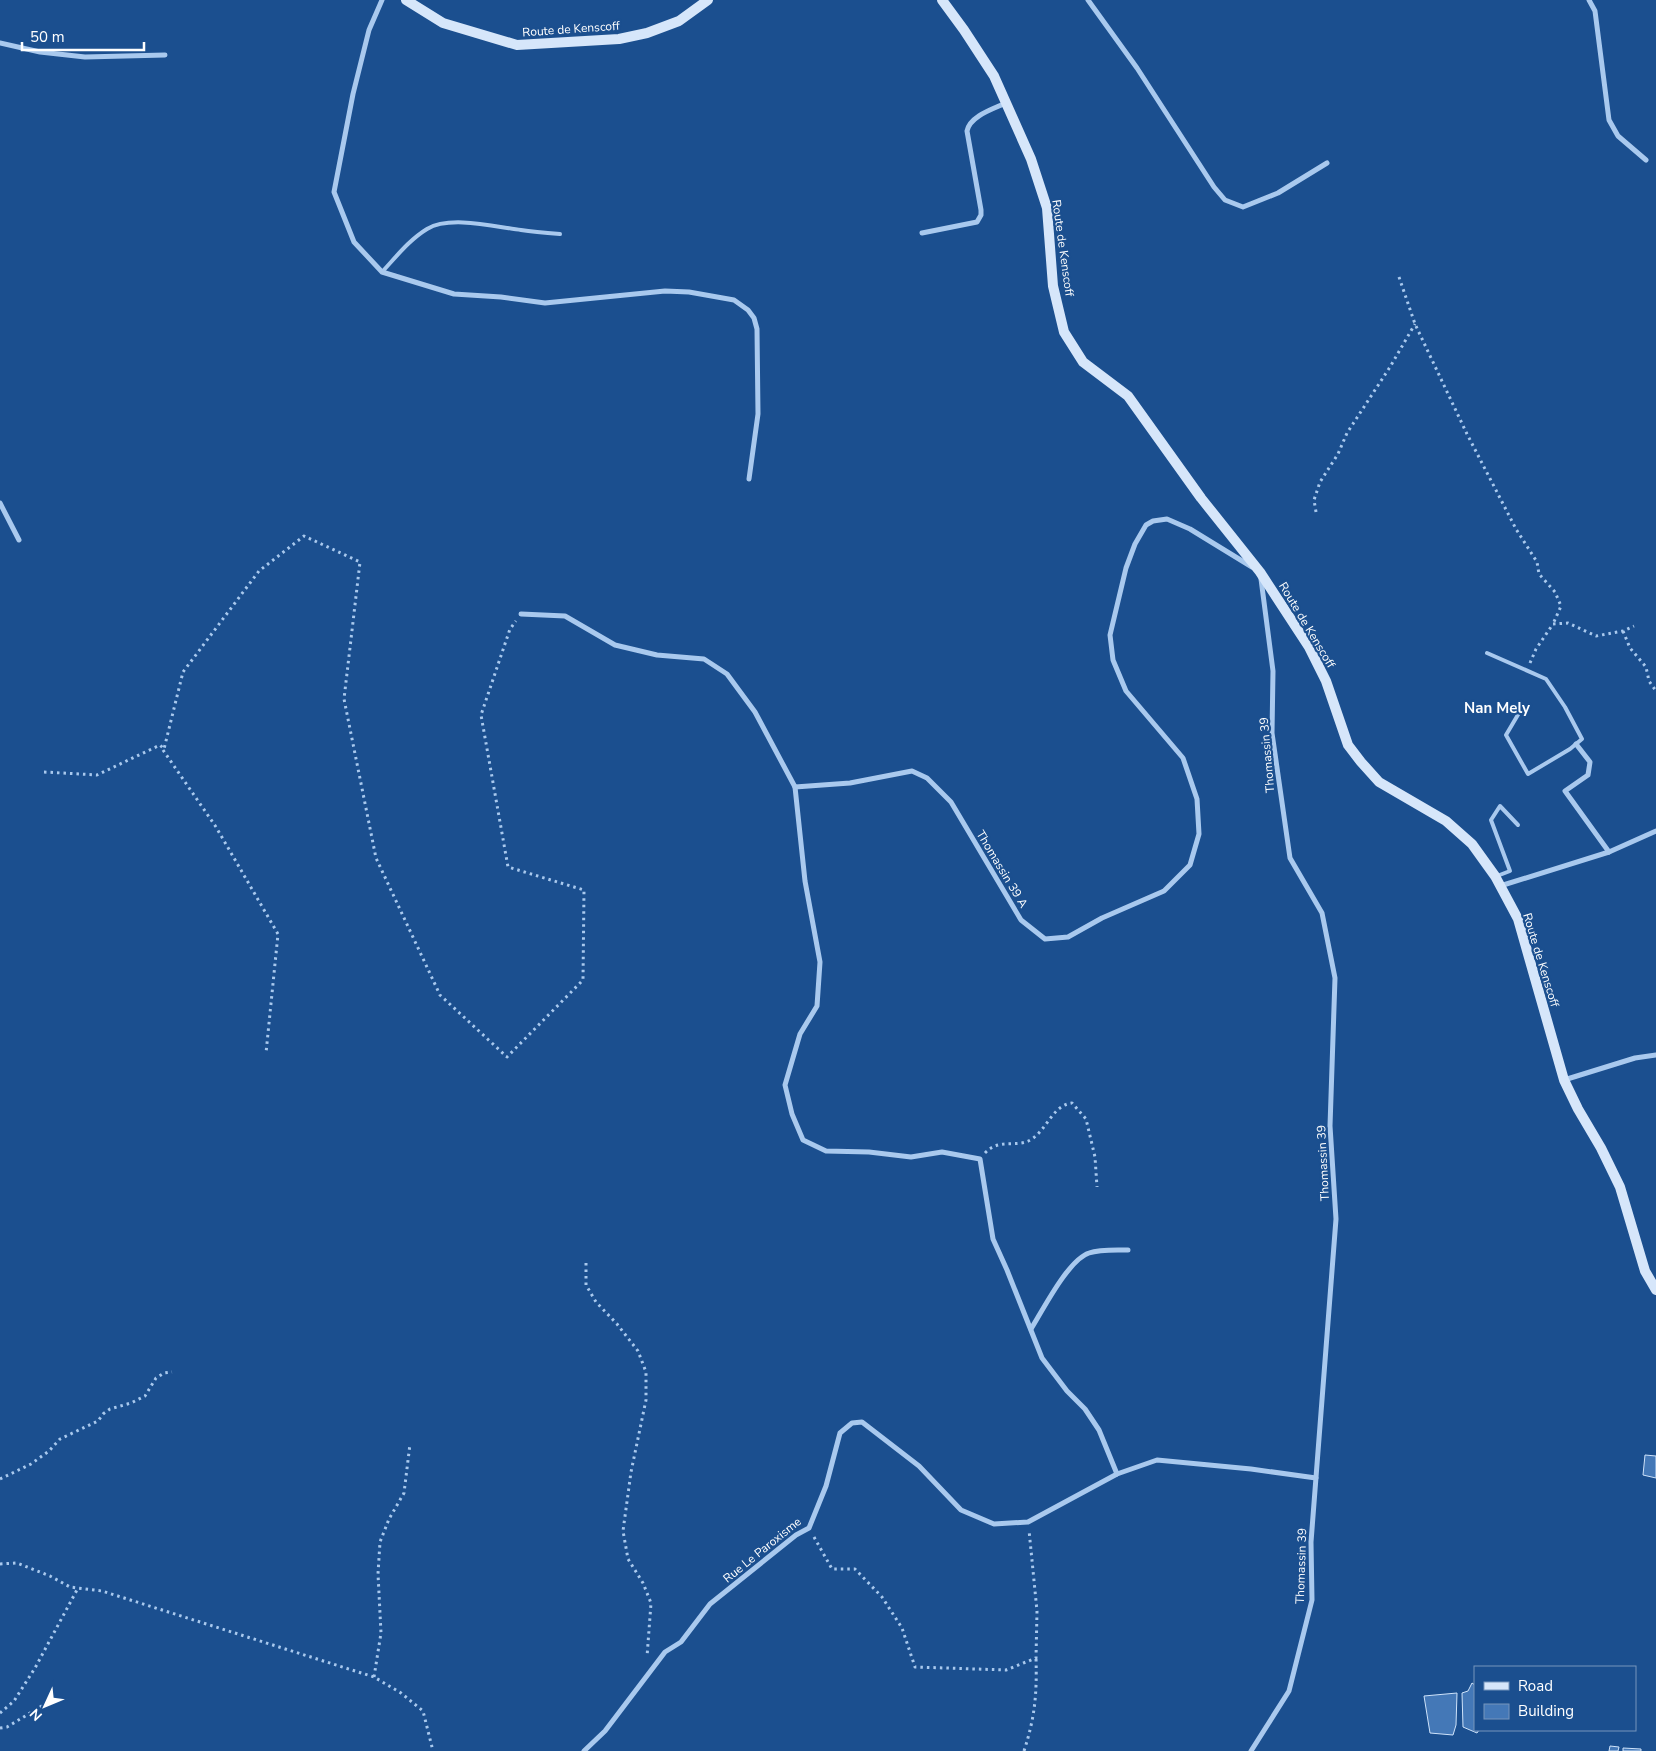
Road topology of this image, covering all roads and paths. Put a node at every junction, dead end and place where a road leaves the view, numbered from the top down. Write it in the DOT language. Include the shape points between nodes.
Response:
graph roads {
  1 [pos="382,0"];
  2 [pos="406,0"];
  3 [pos="708,0"];
  4 [pos="942,0"];
  5 [pos="1088,0"];
  6 [pos="1589,0"];
  7 [pos="0,43"];
  8 [pos="164,56"];
  9 [pos="1006,103"];
  10 [pos="1646,160"];
  11 [pos="1326,163"];
  12 [pos="922,233"];
  13 [pos="560,234"];
  14 [pos="382,272"];
  15 [pos="1399,277"];
  16 [pos="1415,324"];
  17 [pos="749,479"];
  18 [pos="0,503"];
  19 [pos="1316,512"];
  20 [pos="19,540"];
  21 [pos="1260,572"];
  22 [pos="521,614"];
  23 [pos="1553,624"];
  24 [pos="1634,626"];
  25 [pos="1623,631"];
  26 [pos="1487,653"];
  27 [pos="1527,670"];
  28 [pos="1656,691"];
  29 [pos="1519,713"];
  30 [pos="1576,744"];
  31 [pos="160,745"];
  32 [pos="44,772"];
  33 [pos="795,787"];
  34 [pos="1518,825"];
  35 [pos="1656,831"];
  36 [pos="1609,852"];
  37 [pos="1495,876"];
  38 [pos="1500,886"];
  39 [pos="266,1054"];
  40 [pos="1656,1055"];
  41 [pos="1564,1080"];
  42 [pos="980,1159"];
  43 [pos="1097,1187"];
  44 [pos="1128,1250"];
  45 [pos="586,1263"];
  46 [pos="1656,1290"];
  47 [pos="1031,1329"];
  48 [pos="172,1372"];
  49 [pos="410,1444"];
  50 [pos="1117,1474"];
  51 [pos="1316,1478"];
  52 [pos="0,1479"];
  53 [pos="1028,1522"];
  54 [pos="809,1528"];
  55 [pos="0,1564"];
  56 [pos="78,1588"];
  57 [pos="1036,1658"];
  58 [pos="374,1677"];
  59 [pos="646,1678"];
  60 [pos="50,1701"];
  61 [pos="0,1713"];
  62 [pos="0,1728"];
  63 [pos="433,1751"];
  64 [pos="584,1751"];
  65 [pos="1024,1751"];
  66 [pos="1251,1751"];
  1 -- 14 [label="street" via="367,39 353,94 334,192 354,242"];
  2 -- 3 [label="main road, Route de Kenscoff" via="443,23 517,45 619,39 648,33 679,21"];
  4 -- 9 [label="main road, Route de Kenscoff" via="994,76"];
  5 -- 11 [label="street" via="1225,200 1243,207 1278,193"];
  6 -- 10 [label="street" via="1595,11 1609,120 1618,136"];
  7 -- 8 [label="street" via="85,57"];
  9 -- 12 [label="street" via="974,119 968,126 981,210 977,222"];
  9 -- 21 [label="main road, Route de Kenscoff" via="1031,159 1047,208 1053,286 1064,332 1083,362 1128,396 1201,498"];
  13 -- 14 [label="lane" via="465,222 428,228 409,242"];
  14 -- 17 [label="street" via="454,294 545,303 665,291 734,300 748,310 757,329 758,414"];
  15 -- 16 [label="path"];
  16 -- 19 [label="path" via="1320,482 1314,500"];
  16 -- 23 [label="path" via="1467,434 1516,529 1537,562 1539,574 1555,592 1561,606"];
  18 -- 20 [label="street"];
  21 -- 33 [label="street, Thomassin 39 A" via="1190,529 1167,519 1146,525 1135,544 1110,635 1113,660 1126,691 1183,758 1197,798 1199,834 1190,865 1164,891 1068,937 1045,940 1021,920 951,802 927,778 912,771 850,783"];
  21 -- 37 [label="main road, Route de Kenscoff" via="1309,647 1326,681 1348,745 1361,762 1380,782 1446,821 1472,844"];
  21 -- 51 [label="street, Thomassin 39" via="1273,671 1272,732 1290,858 1322,913 1335,978 1330,1126 1336,1219"];
  22 -- 31 [label="path" via="510,629 481,715 508,866 584,890 583,980 507,1057 440,995 376,858 344,699 360,562 304,536 260,572 183,672 164,750"];
  22 -- 33 [label="street" via="564,616 615,645 657,655 704,659 727,674 755,712"];
  23 -- 25 [label="path" via="1568,622 1596,636"];
  23 -- 27 [label="path"];
  24 -- 25 [label="path"];
  25 -- 28 [label="path" via="1630,648 1646,667 1649,681"];
  26 -- 27 [label="lane"];
  27 -- 30 [label="lane" via="1546,679 1565,707 1582,740"];
  29 -- 30 [label="lane" via="1506,735 1528,774"];
  30 -- 36 [label="street" via="1590,762 1588,775 1565,792"];
  31 -- 32 [label="path" via="97,775"];
  31 -- 39 [label="path" via="216,827 278,934"];
  33 -- 42 [label="street" via="805,881 820,962 817,1006 800,1034 785,1085 803,1140 826,1151 911,1157 942,1152"];
  34 -- 37 [label="lane" via="1500,806 1490,820 1510,871"];
  35 -- 36 [label="street"];
  36 -- 38 [label="street"];
  37 -- 38 [label="main road, Route de Kenscoff"];
  38 -- 41 [label="main road, Route de Kenscoff" via="1518,919"];
  40 -- 41 [label="street" via="1635,1058"];
  41 -- 46 [label="main road, Route de Kenscoff" via="1620,1186 1645,1271"];
  42 -- 43 [label="path" via="991,1147 1030,1140 1056,1111 1072,1103 1086,1119 1095,1157"];
  42 -- 47 [label="street" via="993,1240"];
  44 -- 47 [label="street" via="1090,1252 1079,1258 1067,1271"];
  45 -- 59 [label="path" via="586,1285 596,1302 638,1351 646,1372 646,1400 623,1530 628,1559 651,1603"];
  47 -- 50 [label="street" via="1042,1358 1099,1430"];
  48 -- 52 [label="path" via="156,1378 145,1396 110,1409 98,1422 60,1439 49,1452"];
  49 -- 58 [label="path" via="404,1493 380,1542 381,1633"];
  50 -- 51 [label="street, Rue Le Paroxisme" via="1157,1460"];
  50 -- 53 [label="street, Rue Le Paroxisme"];
  51 -- 66 [label="street, Thomassin 39" via="1311,1542 1312,1600 1289,1691"];
  53 -- 54 [label="street, Rue Le Paroxisme" via="994,1524 961,1510 919,1466 862,1422 852,1423 840,1433 826,1486"];
  53 -- 57 [label="path" via="1037,1611"];
  54 -- 57 [label="path" via="832,1569 854,1569 882,1597 902,1628 915,1668 1006,1670"];
  54 -- 59 [label="street, Rue Le Paroxisme" via="710,1604 681,1642 665,1652"];
  55 -- 56 [label="path" via="17,1563"];
  56 -- 58 [label="path" via="102,1591"];
  56 -- 61 [label="path" via="30,1677 14,1701"];
  57 -- 65 [label="path" via="1033,1721"];
  58 -- 63 [label="path" via="423,1711"];
  59 -- 64 [label="street, Rue Le Paroxisme"];
  60 -- 62 [label="path"];
}
